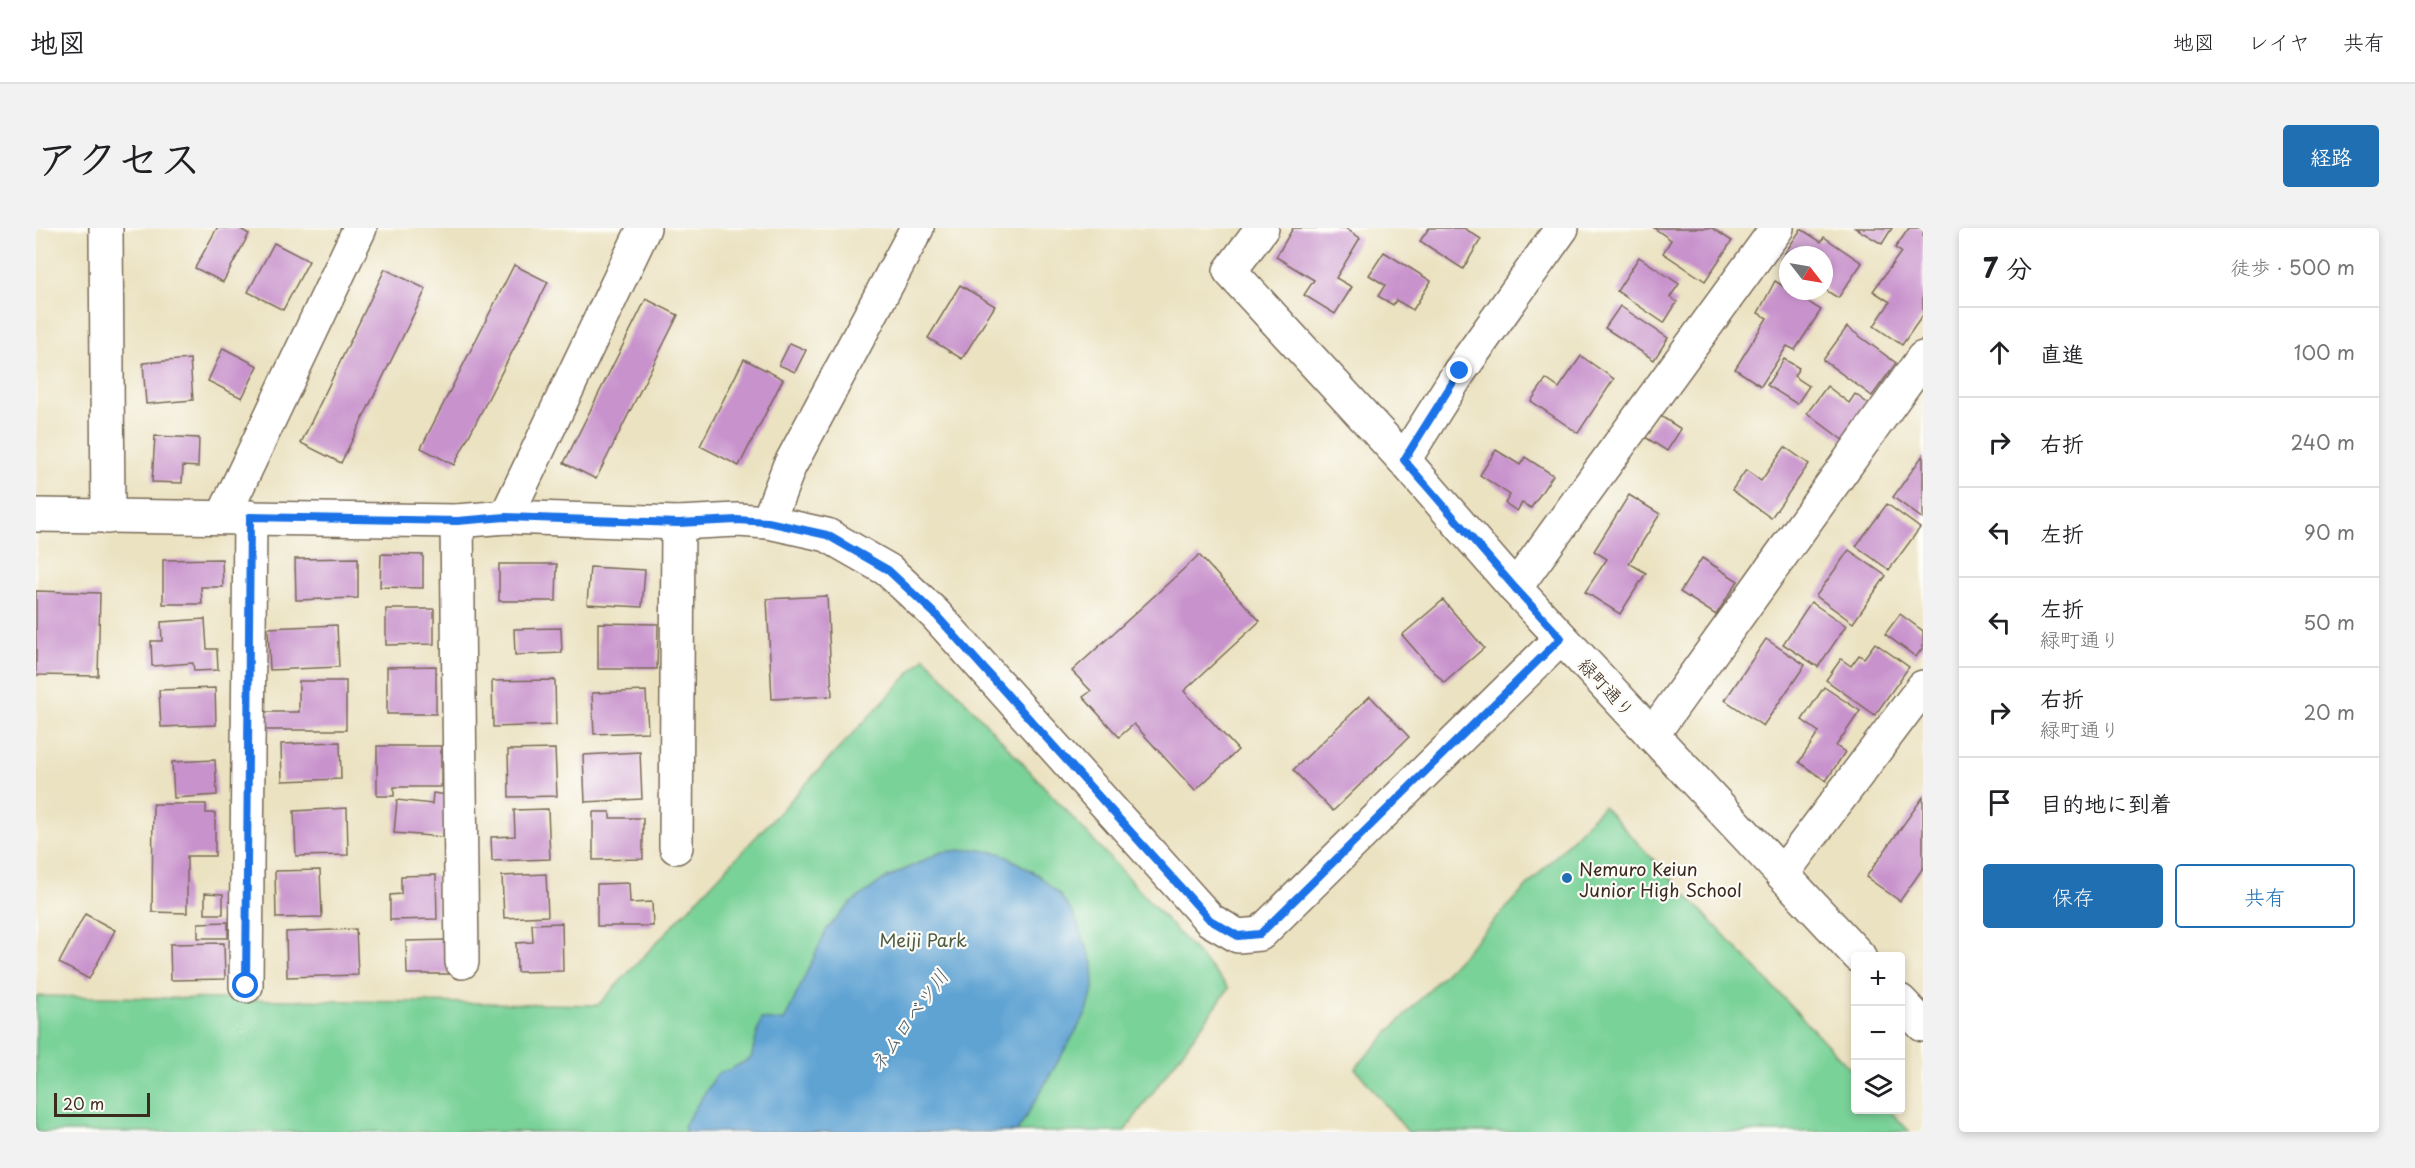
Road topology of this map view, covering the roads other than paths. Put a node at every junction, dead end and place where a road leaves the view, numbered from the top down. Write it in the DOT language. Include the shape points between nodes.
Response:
graph roads {
  1 [pos="106,228"];
  2 [pos="360,228"];
  3 [pos="644,228"];
  4 [pos="917,228"];
  5 [pos="1262,228"];
  6 [pos="1562,228"];
  7 [pos="1777,228"];
  8 [pos="1923,358"];
  9 [pos="1404,460"];
  10 [pos="36,515"];
  11 [pos="108,517"];
  12 [pos="237,517"];
  13 [pos="506,517"];
  14 [pos="457,521"];
  15 [pos="768,522"];
  16 [pos="678,523"];
  17 [pos="1515,588"];
  18 [pos="1561,638"];
  19 [pos="1923,687"];
  20 [pos="1652,735"];
  21 [pos="676,847"];
  22 [pos="1782,874"];
  23 [pos="1854,952"];
  24 [pos="462,962"];
  25 [pos="246,986"];
  1 -- 11 [label="street"];
  2 -- 12 [label="street"];
  3 -- 13 [label="street"];
  4 -- 15 [label="street" via="789,467"];
  5 -- 9 [label="street, 緑町通り" via="1230,271"];
  6 -- 9 [label="street" via="1460,371"];
  7 -- 17 [label="street"];
  8 -- 20 [label="street"];
  9 -- 17 [label="street, 緑町通り"];
  10 -- 11 [label="street"];
  11 -- 12 [label="street"];
  12 -- 14 [label="street"];
  12 -- 25 [label="street"];
  13 -- 14 [label="street"];
  13 -- 16 [label="street"];
  14 -- 24 [label="street"];
  15 -- 16 [label="street"];
  15 -- 18 [label="street" via="827,535 888,570 935,614 1210,920 1238,936 1260,934"];
  16 -- 21 [label="street"];
  17 -- 18 [label="street, 緑町通り"];
  18 -- 20 [label="street, 緑町通り"];
  19 -- 22 [label="street"];
  20 -- 22 [label="street, 緑町通り"];
  22 -- 23 [label="street, 緑町通り"];
}
